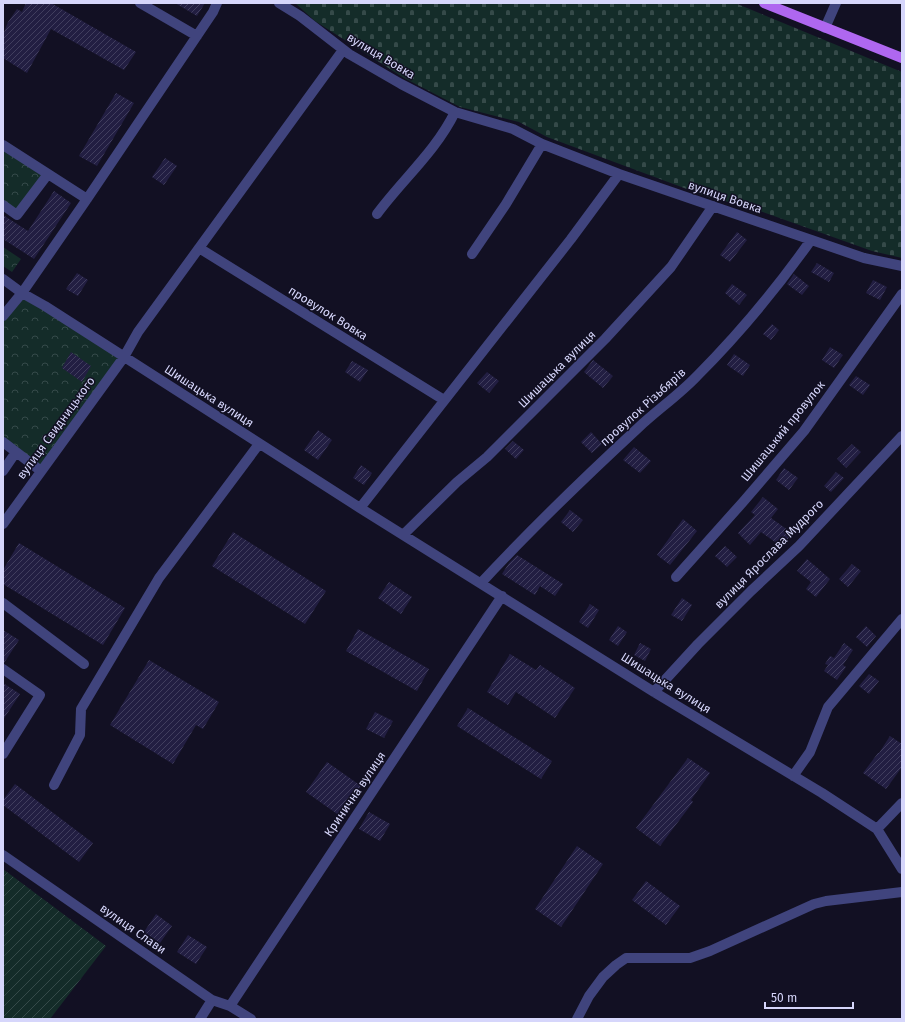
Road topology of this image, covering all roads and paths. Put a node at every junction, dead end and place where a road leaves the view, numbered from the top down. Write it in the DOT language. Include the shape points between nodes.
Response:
graph roads {
  1 [pos="140,3"];
  2 [pos="217,3"];
  3 [pos="279,3"];
  4 [pos="764,3"];
  5 [pos="836,3"];
  6 [pos="825,28"];
  7 [pos="197,36"];
  8 [pos="343,50"];
  9 [pos="902,58"];
  10 [pos="455,112"];
  11 [pos="3,144"];
  12 [pos="542,144"];
  13 [pos="48,174"];
  14 [pos="619,174"];
  15 [pos="87,199"];
  16 [pos="3,206"];
  17 [pos="713,206"];
  18 [pos="377,214"];
  19 [pos="811,240"];
  20 [pos="199,248"];
  21 [pos="472,254"];
  22 [pos="902,266"];
  23 [pos="3,279"];
  24 [pos="22,292"];
  25 [pos="902,294"];
  26 [pos="3,316"];
  27 [pos="127,352"];
  28 [pos="444,400"];
  29 [pos="902,436"];
  30 [pos="3,442"];
  31 [pos="259,444"];
  32 [pos="16,452"];
  33 [pos="3,471"];
  34 [pos="41,471"];
  35 [pos="360,508"];
  36 [pos="3,524"];
  37 [pos="403,535"];
  38 [pos="676,577"];
  39 [pos="481,583"];
  40 [pos="502,596"];
  41 [pos="3,603"];
  42 [pos="902,619"];
  43 [pos="84,664"];
  44 [pos="3,669"];
  45 [pos="654,692"];
  46 [pos="3,754"];
  47 [pos="793,776"];
  48 [pos="54,785"];
  49 [pos="902,804"];
  50 [pos="876,829"];
  51 [pos="3,855"];
  52 [pos="902,869"];
  53 [pos="902,892"];
  54 [pos="212,1000"];
  55 [pos="230,1006"];
  56 [pos="200,1019"];
  57 [pos="251,1019"];
  58 [pos="577,1019"];
  1 -- 7 [label="street"];
  2 -- 7 [label="street" via="214,12"];
  3 -- 8 [label="street, вулиця Вовка"];
  4 -- 6 [label="main road"];
  5 -- 6 [label="street"];
  6 -- 9 [label="main road"];
  7 -- 15 [label="street"];
  8 -- 10 [label="street, вулиця Вовка"];
  8 -- 20 [label="street, вулиця Свидницького"];
  10 -- 12 [label="street, вулиця Вовка" via="513,129"];
  10 -- 18 [label="street" via="448,126 414,172"];
  11 -- 13 [label="street"];
  12 -- 14 [label="street, вулиця Вовка"];
  12 -- 21 [label="street"];
  13 -- 15 [label="street"];
  13 -- 16 [label="street" via="17,215"];
  14 -- 17 [label="street, вулиця Вовка"];
  14 -- 28 [label="street"];
  15 -- 24 [label="street"];
  17 -- 19 [label="street, вулиця Вовка"];
  17 -- 37 [label="street, Шишацька вулиця" via="671,267 605,339 487,457 457,482"];
  19 -- 22 [label="street, вулиця Вовка" via="864,258"];
  19 -- 39 [label="street, провулок Різьбярів" via="726,346 696,378 606,458 514,547"];
  20 -- 27 [label="street, вулиця Свидницького" via="138,332"];
  20 -- 28 [label="street, провулок Вовка"];
  23 -- 24 [label="street, Шишацька вулиця"];
  24 -- 26 [label="street"];
  24 -- 27 [label="street, Шишацька вулиця"];
  25 -- 38 [label="street, Шишацький провулок" via="804,430"];
  27 -- 31 [label="street, Шишацька вулиця"];
  27 -- 34 [label="street, вулиця Свидницького"];
  28 -- 35 [label="street"];
  29 -- 45 [label="street, вулиця Ярослава Мудрого" via="799,546 719,623"];
  30 -- 32 [label="street"];
  31 -- 35 [label="street, Шишацька вулиця"];
  31 -- 48 [label="street" via="159,578 81,709 80,735"];
  32 -- 33 [label="street"];
  32 -- 34 [label="street"];
  34 -- 36 [label="street, вулиця Свидницького"];
  35 -- 37 [label="street, Шишацька вулиця"];
  37 -- 39 [label="street, Шишацька вулиця"];
  39 -- 40 [label="street, Шишацька вулиця"];
  40 -- 45 [label="street, Шишацька вулиця"];
  40 -- 55 [label="street, Кринична вулиця"];
  41 -- 43 [label="street"];
  42 -- 47 [label="street" via="828,707 810,752"];
  44 -- 46 [label="street" via="40,695"];
  45 -- 47 [label="street, Шишацька вулиця"];
  47 -- 50 [label="street, Шишацька вулиця"];
  49 -- 50 [label="street"];
  50 -- 52 [label="street, Шишацька вулиця"];
  51 -- 54 [label="street, вулиця Слави"];
  53 -- 58 [label="street" via="814,904 690,958 626,958 603,977"];
  54 -- 55 [label="street, вулиця Слави"];
  54 -- 56 [label="street"];
  55 -- 57 [label="street, вулиця Слави"];
}
